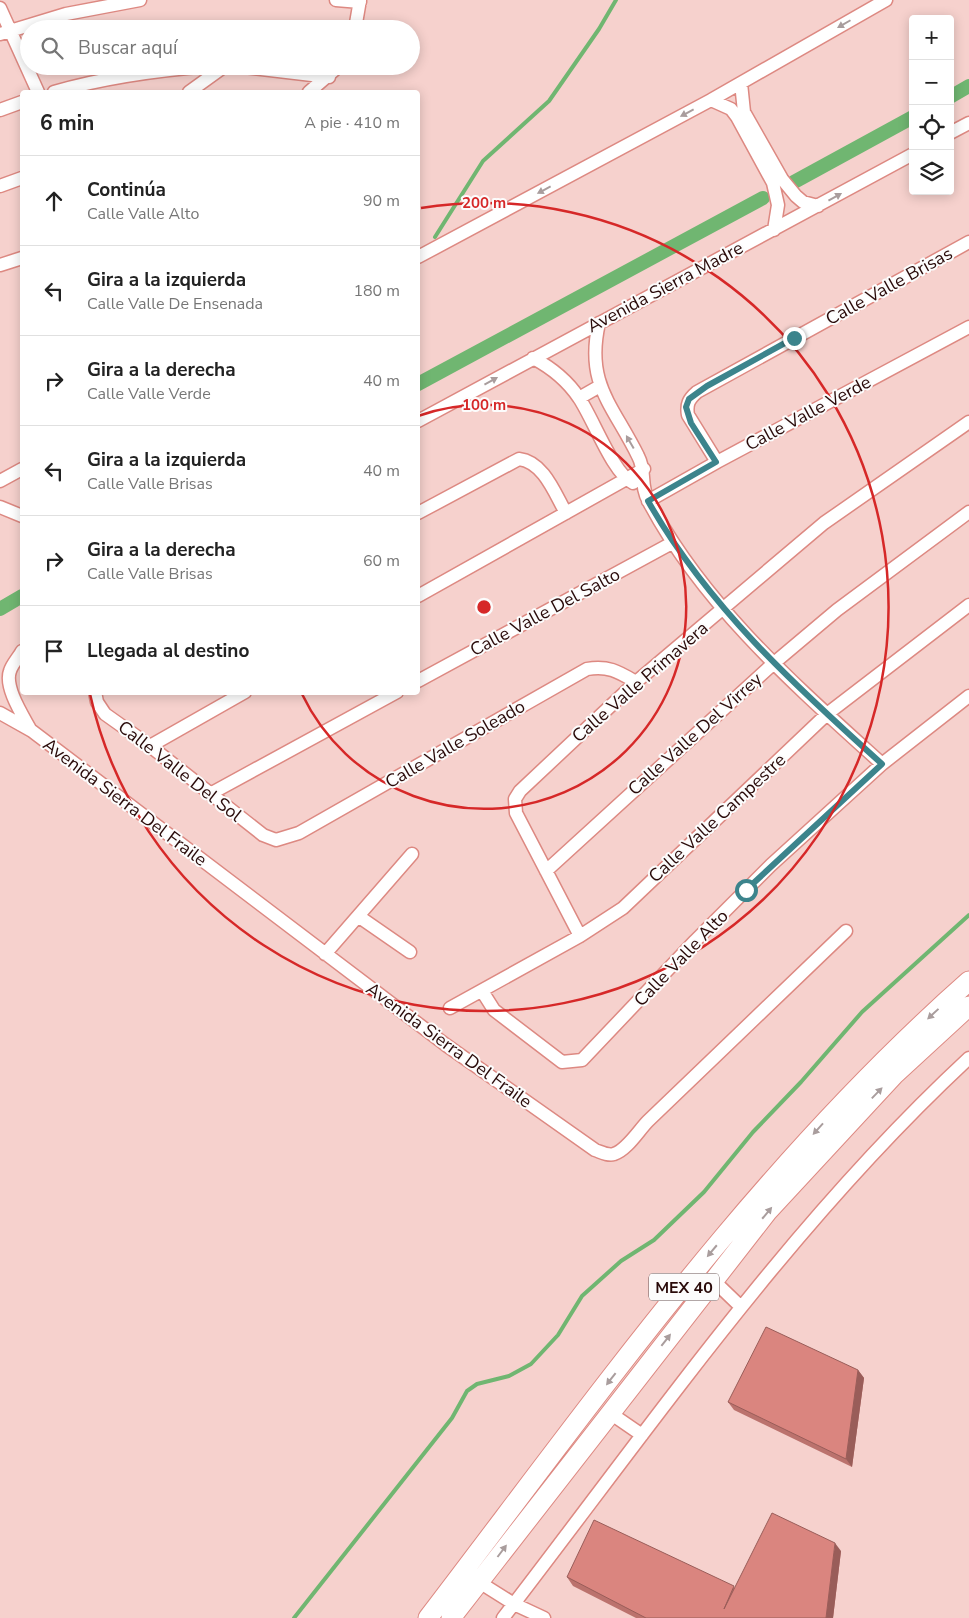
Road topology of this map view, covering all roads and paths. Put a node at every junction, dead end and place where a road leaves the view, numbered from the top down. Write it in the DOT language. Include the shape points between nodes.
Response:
graph roads {
  1 [pos="140,0"];
  2 [pos="336,0"];
  3 [pos="886,0"];
  4 [pos="360,1"];
  5 [pos="0,8"];
  6 [pos="49,20"];
  7 [pos="357,20"];
  8 [pos="20,28"];
  9 [pos="5,32"];
  10 [pos="20,59"];
  11 [pos="29,75"];
  12 [pos="132,75"];
  13 [pos="213,75"];
  14 [pos="311,75"];
  15 [pos="328,77"];
  16 [pos="741,83"];
  17 [pos="37,90"];
  18 [pos="62,90"];
  19 [pos="192,90"];
  20 [pos="312,90"];
  21 [pos="711,100"];
  22 [pos="20,103"];
  23 [pos="0,110"];
  24 [pos="969,123"];
  25 [pos="954,131"];
  26 [pos="909,156"];
  27 [pos="20,179"];
  28 [pos="0,186"];
  29 [pos="818,206"];
  30 [pos="774,230"];
  31 [pos="969,242"];
  32 [pos="420,256"];
  33 [pos="20,259"];
  34 [pos="0,265"];
  35 [pos="599,323"];
  36 [pos="969,327"];
  37 [pos="533,358"];
  38 [pos="600,386"];
  39 [pos="579,398"];
  40 [pos="420,420"];
  41 [pos="969,422"];
  42 [pos="716,462"];
  43 [pos="644,469"];
  44 [pos="20,470"];
  45 [pos="626,480"];
  46 [pos="0,481"];
  47 [pos="642,487"];
  48 [pos="648,501"];
  49 [pos="0,507"];
  50 [pos="420,512"];
  51 [pos="969,512"];
  52 [pos="566,513"];
  53 [pos="20,515"];
  54 [pos="672,543"];
  55 [pos="420,595"];
  56 [pos="969,604"];
  57 [pos="724,609"];
  58 [pos="20,651"];
  59 [pos="20,653"];
  60 [pos="774,663"];
  61 [pos="0,670"];
  62 [pos="420,681"];
  63 [pos="636,682"];
  64 [pos="96,695"];
  65 [pos="240,695"];
  66 [pos="392,695"];
  67 [pos="969,696"];
  68 [pos="0,713"];
  69 [pos="828,714"];
  70 [pos="32,732"];
  71 [pos="150,746"];
  72 [pos="882,764"];
  73 [pos="210,794"];
  74 [pos="276,840"];
  75 [pos="412,854"];
  76 [pos="546,871"];
  77 [pos="358,916"];
  78 [pos="846,931"];
  79 [pos="580,936"];
  80 [pos="410,952"];
  81 [pos="325,954"];
  82 [pos="969,981"];
  83 [pos="482,991"];
  84 [pos="969,1006"];
  85 [pos="450,1008"];
  86 [pos="969,1058"];
  87 [pos="713,1280"];
  88 [pos="740,1306"];
  89 [pos="610,1413"];
  90 [pos="642,1435"];
  91 [pos="479,1582"];
  92 [pos="514,1604"];
  93 [pos="428,1618"];
  94 [pos="451,1618"];
  95 [pos="503,1618"];
  96 [pos="544,1618"];
  1 -- 6 [label="street" via="101,6"];
  2 -- 4 [label="street"];
  3 -- 16 [label="street, one-way"];
  4 -- 7 [label="street"];
  5 -- 9 [label="street"];
  8 -- 9 [label="street"];
  9 -- 10 [label="street"];
  11 -- 17 [label="street"];
  12 -- 18 [label="street"];
  13 -- 19 [label="street"];
  14 -- 15 [label="street"];
  15 -- 20 [label="street"];
  16 -- 21 [label="street"];
  16 -- 29 [label="street" via="744,112 782,178 803,202"];
  21 -- 30 [label="street" via="731,109 737,117 773,183 778,205"];
  21 -- 32 [label="street, one-way"];
  22 -- 23 [label="street"];
  24 -- 25 [label="street"];
  29 -- 26 [label="street, Avenida Sierra Madre, one-way"];
  27 -- 28 [label="street"];
  29 -- 30 [label="street, Avenida Sierra Madre"];
  30 -- 35 [label="street, Avenida Sierra Madre"];
  31 -- 42 [label="street, Calle Valle Brisas" via="689,399 688,415"];
  33 -- 34 [label="street"];
  35 -- 37 [label="street, Avenida Sierra Madre"];
  35 -- 38 [label="street" via="594,363"];
  36 -- 42 [label="street, Calle Valle Verde"];
  37 -- 39 [label="street" via="555,370"];
  40 -- 37 [label="street, Avenida Sierra Madre, one-way"];
  38 -- 39 [label="street"];
  43 -- 38 [label="street, one-way"];
  39 -- 45 [label="street"];
  41 -- 57 [label="street, Calle Valle Primavera" via="824,523"];
  42 -- 48 [label="street, Calle Valle Verde"];
  43 -- 45 [label="street"];
  43 -- 47 [label="street"];
  44 -- 46 [label="street"];
  45 -- 47 [label="street"];
  45 -- 52 [label="street"];
  47 -- 48 [label="street"];
  48 -- 54 [label="street"];
  49 -- 53 [label="street"];
  50 -- 52 [label="street" via="519,459 528,460 539,468"];
  51 -- 60 [label="street, Calle Valle Del Virrey" via="837,610"];
  52 -- 55 [label="street"];
  54 -- 57 [label="street"];
  54 -- 62 [label="street, Calle Valle Del Salto"];
  56 -- 69 [label="street, Calle Valle Campestre"];
  57 -- 60 [label="street"];
  57 -- 63 [label="street, Calle Valle Primavera"];
  58 -- 61 [label="street"];
  59 -- 70 [label="street, Avenida Sierra Del Fraile" via="9,672 10,683"];
  60 -- 69 [label="street"];
  60 -- 76 [label="street, Calle Valle Del Virrey"];
  63 -- 74 [label="street, Calle Valle Soleado" via="614,669 601,666 587,669 299,833"];
  63 -- 76 [label="street, Calle Valle Primavera" via="520,791 514,807"];
  64 -- 71 [label="street, Calle Valle Del Sol" via="106,714"];
  65 -- 71 [label="street"];
  66 -- 73 [label="street"];
  67 -- 72 [label="street, Calle Valle Alto"];
  68 -- 70 [label="street, Avenida Sierra Del Fraile"];
  69 -- 72 [label="street"];
  69 -- 79 [label="street, Calle Valle Campestre" via="622,908"];
  70 -- 81 [label="street, Avenida Sierra Del Fraile"];
  71 -- 73 [label="street, Calle Valle Del Sol"];
  72 -- 83 [label="street, Calle Valle Alto" via="771,865 695,940 588,1056 575,1063 562,1062 494,1010"];
  73 -- 74 [label="street, Calle Valle Del Sol" via="263,835"];
  75 -- 77 [label="street"];
  76 -- 79 [label="street"];
  77 -- 80 [label="street"];
  77 -- 81 [label="street"];
  78 -- 81 [label="street, Avenida Sierra Del Fraile" via="648,1120 625,1146 612,1154 595,1150 446,1045"];
  79 -- 83 [label="street, Calle Valle Campestre"];
  82 -- 93 [label="highway, MEX 40, one-way" via="871,1074 751,1204 608,1383"];
  83 -- 85 [label="street, Calle Valle Campestre"];
  87 -- 84 [label="highway, MEX 40, one-way" via="768,1211 852,1118"];
  86 -- 88 [label="street" via="914,1109"];
  87 -- 88 [label="street"];
  89 -- 87 [label="highway, MEX 40, one-way"];
  88 -- 90 [label="street"];
  89 -- 90 [label="street"];
  91 -- 89 [label="highway, MEX 40, one-way"];
  90 -- 92 [label="street"];
  91 -- 92 [label="street"];
  91 -- 94 [label="highway, MEX 40"];
  92 -- 95 [label="street"];
  92 -- 96 [label="street"];
}
